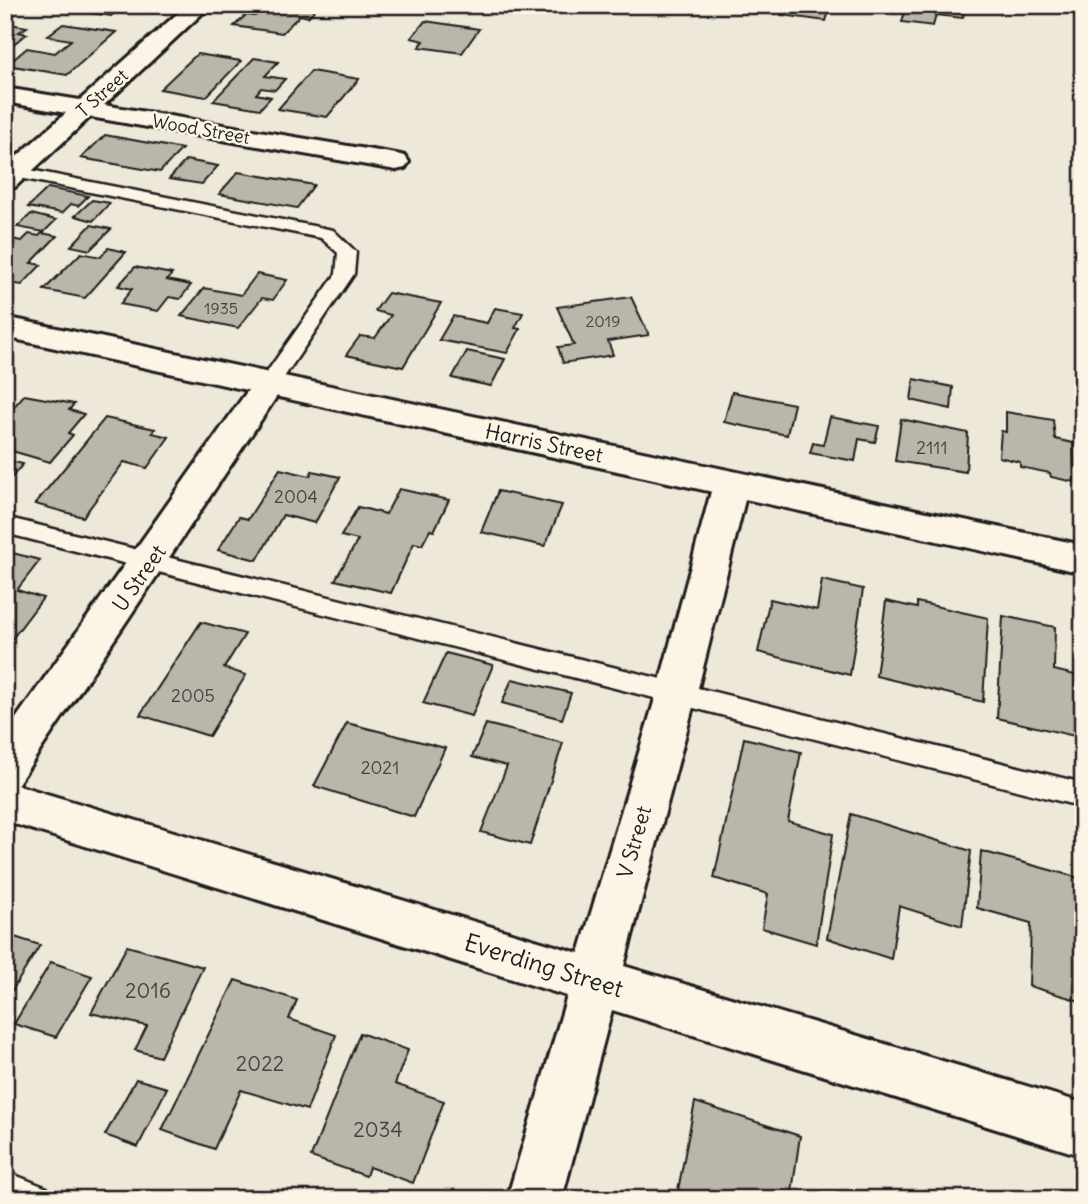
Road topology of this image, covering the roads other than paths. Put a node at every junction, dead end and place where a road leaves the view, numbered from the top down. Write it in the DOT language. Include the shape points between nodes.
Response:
graph roads {
  1 [pos="200,5"];
  2 [pos="5,94"];
  3 [pos="85,108"];
  4 [pos="396,162"];
  5 [pos="9,174"];
  6 [pos="5,327"];
  7 [pos="269,384"];
  8 [pos="732,484"];
  9 [pos="5,525"];
  10 [pos="1083,559"];
  11 [pos="150,563"];
  12 [pos="677,692"];
  13 [pos="5,770"];
  14 [pos="1083,795"];
  15 [pos="5,801"];
  16 [pos="594,981"];
  17 [pos="1083,1130"];
  18 [pos="5,1187"];
  19 [pos="36,1199"];
  20 [pos="534,1199"];
  1 -- 3 [label="street, T Street"];
  2 -- 3 [label="street, Wood Street"];
  3 -- 4 [label="street, Wood Street"];
  3 -- 5 [label="street, T Street"];
  5 -- 7 [label="lane" via="327,234 347,252 345,274"];
  6 -- 7 [label="street, Harris Street"];
  7 -- 8 [label="street, Harris Street"];
  7 -- 11 [label="street, U Street"];
  8 -- 10 [label="street, Harris Street"];
  8 -- 12 [label="street, V Street"];
  9 -- 11 [label="lane"];
  11 -- 12 [label="lane"];
  11 -- 13 [label="street, U Street"];
  12 -- 14 [label="lane"];
  12 -- 16 [label="street, V Street"];
  15 -- 16 [label="street, Everding Street"];
  16 -- 17 [label="street, Everding Street"];
  16 -- 20 [label="street, V Street"];
  18 -- 19 [label="lane"];
}
